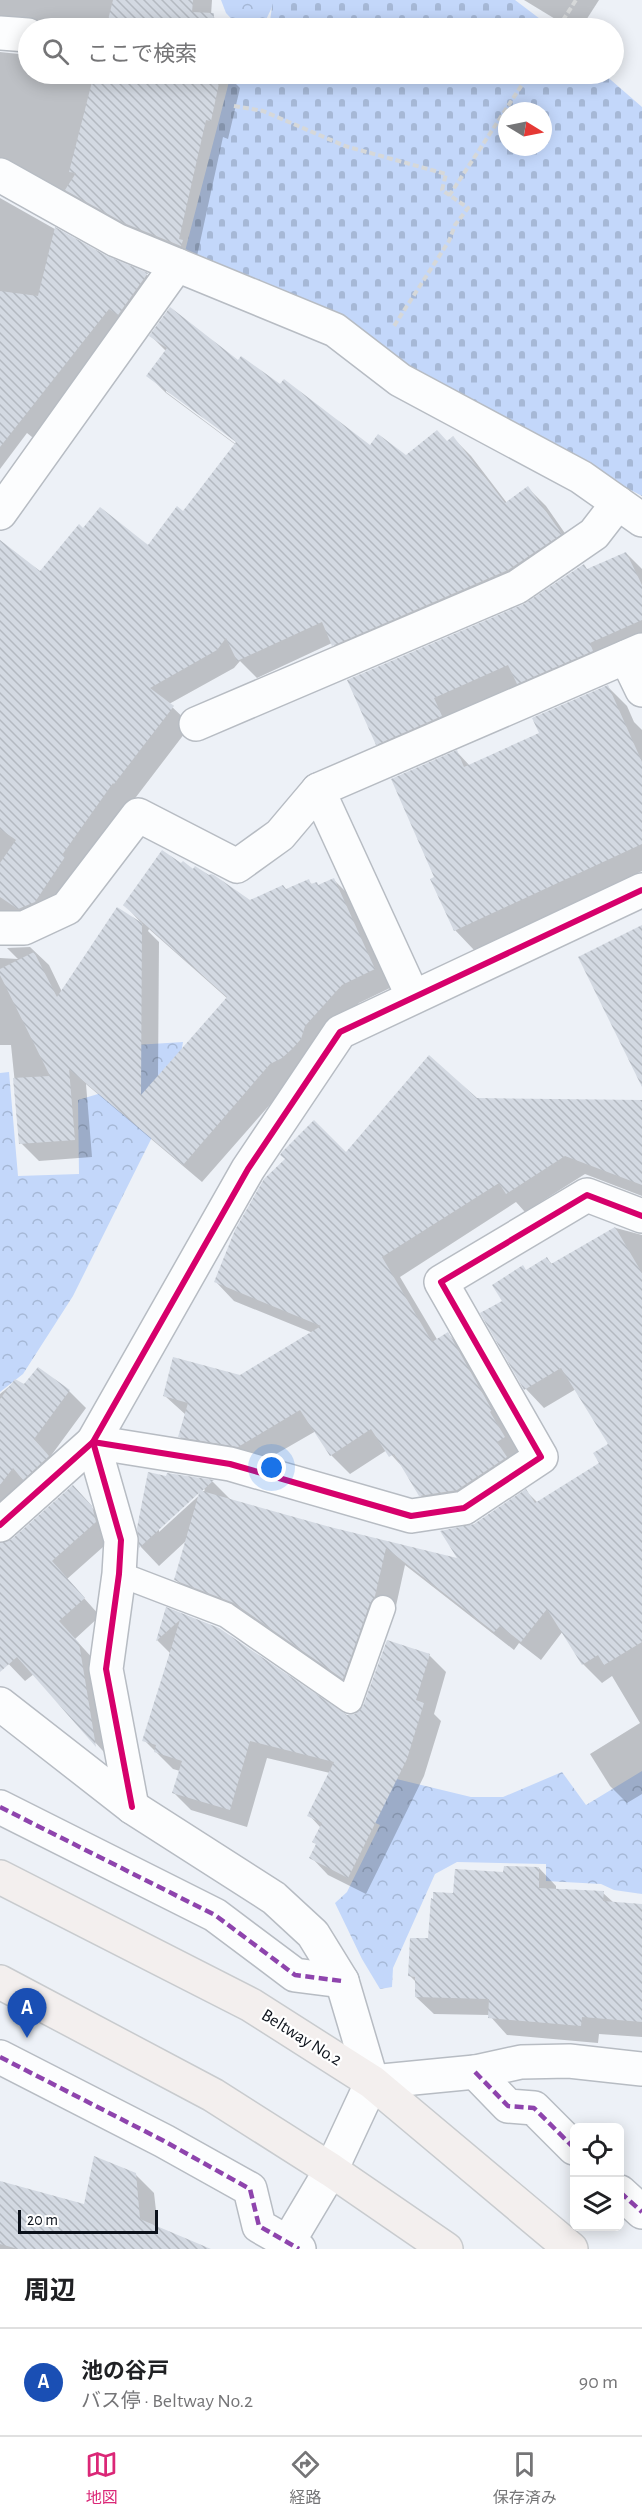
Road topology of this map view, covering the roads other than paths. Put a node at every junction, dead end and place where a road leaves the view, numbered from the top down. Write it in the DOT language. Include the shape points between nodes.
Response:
graph roads {
  1 [pos="0,33"];
  2 [pos="18,34"];
  3 [pos="0,176"];
  4 [pos="177,265"];
  5 [pos="630,512"];
  6 [pos="0,513"];
  7 [pos="634,654"];
  8 [pos="642,690"];
  9 [pos="196,724"];
  10 [pos="318,790"];
  11 [pos="642,890"];
  12 [pos="0,928"];
  13 [pos="413,997"];
  14 [pos="642,1216"];
  15 [pos="93,1442"];
  16 [pos="0,1525"];
  17 [pos="119,1574"];
  18 [pos="382,1608"];
  19 [pos="0,1704"];
  20 [pos="132,1807"];
  21 [pos="0,1808"];
  22 [pos="0,1877"];
  23 [pos="342,1981"];
  24 [pos="0,1982"];
  25 [pos="0,2057"];
  26 [pos="642,2069"];
  27 [pos="475,2072"];
  28 [pos="372,2082"];
  29 [pos="570,2144"];
  30 [pos="331,2170"];
  31 [pos="624,2196"];
  32 [pos="642,2212"];
  33 [pos="290,2246"];
  34 [pos="446,2249"];
  35 [pos="571,2249"];
  1 -- 2 [label="street"];
  3 -- 4 [label="street" via="116,240"];
  4 -- 5 [label="street" via="335,330 400,380 581,477"];
  4 -- 6 [label="street"];
  5 -- 9 [label="street" via="517,587"];
  7 -- 8 [label="street"];
  7 -- 10 [label="street"];
  10 -- 12 [label="street" via="280,835 237,866 138,815 67,908 24,928"];
  10 -- 13 [label="street"];
  11 -- 13 [label="street"];
  13 -- 15 [label="street" via="340,1032 248,1169"];
  14 -- 15 [label="street" via="587,1195 441,1282 541,1457 464,1508 411,1515 230,1464"];
  15 -- 16 [label="street"];
  15 -- 17 [label="street" via="121,1540"];
  17 -- 18 [label="lane" via="226,1615 350,1701"];
  17 -- 20 [label="street" via="106,1669"];
  19 -- 20 [label="street"];
  20 -- 23 [label="street" via="274,1898 312,1934"];
  21 -- 23 [label="street" via="215,1915 295,1975"];
  22 -- 28 [label="main road, Beltway No.2" via="251,2005"];
  23 -- 28 [label="street"];
  24 -- 30 [label="main road" via="213,2095"];
  25 -- 33 [label="street" via="250,2189 259,2226"];
  26 -- 27 [label="street" via="569,2061 521,2062"];
  27 -- 28 [label="street"];
  27 -- 29 [label="street" via="508,2106 534,2108"];
  28 -- 30 [label="street"];
  28 -- 35 [label="main road, Beltway No.2"];
  30 -- 33 [label="street"];
  30 -- 34 [label="main road"];
  31 -- 32 [label="street"];
}
